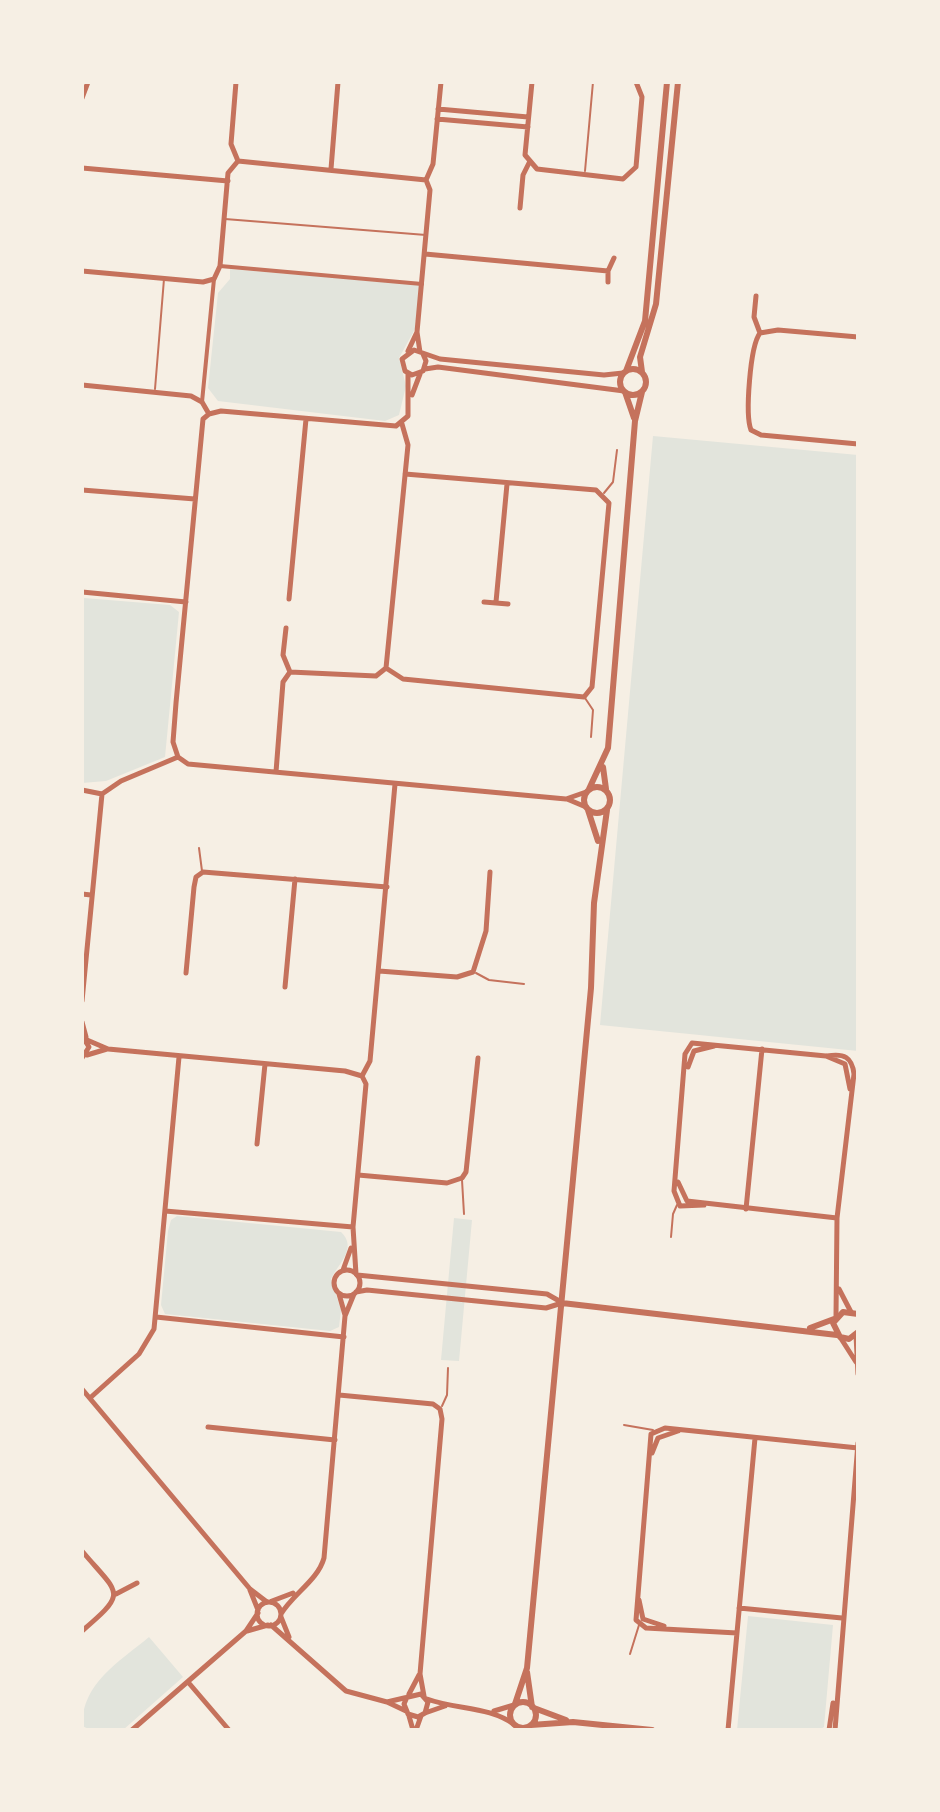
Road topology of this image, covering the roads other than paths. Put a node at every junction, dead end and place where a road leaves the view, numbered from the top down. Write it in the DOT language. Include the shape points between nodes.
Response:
graph roads {
  1 [pos="88,82"];
  2 [pos="236,82"];
  3 [pos="338,82"];
  4 [pos="441,82"];
  5 [pos="532,82"];
  6 [pos="593,82"];
  7 [pos="636,82"];
  8 [pos="666,82"];
  9 [pos="678,82"];
  10 [pos="82,98"];
  11 [pos="438,109"];
  12 [pos="528,117"];
  13 [pos="437,119"];
  14 [pos="528,127"];
  15 [pos="238,161"];
  16 [pos="529,163"];
  17 [pos="82,168"];
  18 [pos="331,169"];
  19 [pos="585,176"];
  20 [pos="426,180"];
  21 [pos="228,181"];
  22 [pos="520,208"];
  23 [pos="225,219"];
  24 [pos="427,235"];
  25 [pos="425,254"];
  26 [pos="614,258"];
  27 [pos="220,266"];
  28 [pos="82,271"];
  29 [pos="608,271"];
  30 [pos="164,278"];
  31 [pos="214,279"];
  32 [pos="608,282"];
  33 [pos="422,284"];
  34 [pos="756,296"];
  35 [pos="417,332"];
  36 [pos="760,333"];
  37 [pos="858,337"];
  38 [pos="407,352"];
  39 [pos="422,353"];
  40 [pos="423,371"];
  41 [pos="625,372"];
  42 [pos="642,372"];
  43 [pos="408,373"];
  44 [pos="82,385"];
  45 [pos="155,392"];
  46 [pos="624,392"];
  47 [pos="642,392"];
  48 [pos="410,399"];
  49 [pos="202,402"];
  50 [pos="209,414"];
  51 [pos="306,419"];
  52 [pos="635,421"];
  53 [pos="402,424"];
  54 [pos="858,444"];
  55 [pos="617,450"];
  56 [pos="405,474"];
  57 [pos="507,484"];
  58 [pos="82,490"];
  59 [pos="603,494"];
  60 [pos="195,499"];
  61 [pos="82,592"];
  62 [pos="289,599"];
  63 [pos="186,602"];
  64 [pos="484,602"];
  65 [pos="496,602"];
  66 [pos="508,604"];
  67 [pos="286,628"];
  68 [pos="386,668"];
  69 [pos="290,672"];
  70 [pos="584,697"];
  71 [pos="591,737"];
  72 [pos="178,757"];
  73 [pos="603,763"];
  74 [pos="276,772"];
  75 [pos="395,784"];
  76 [pos="606,789"];
  77 [pos="82,790"];
  78 [pos="587,791"];
  79 [pos="102,794"];
  80 [pos="566,799"];
  81 [pos="587,808"];
  82 [pos="607,810"];
  83 [pos="599,844"];
  84 [pos="199,848"];
  85 [pos="203,872"];
  86 [pos="490,872"];
  87 [pos="295,879"];
  88 [pos="387,887"];
  89 [pos="82,891"];
  90 [pos="92,892"];
  91 [pos="379,971"];
  92 [pos="473,972"];
  93 [pos="186,973"];
  94 [pos="524,984"];
  95 [pos="285,987"];
  96 [pos="82,1001"];
  97 [pos="82,1022"];
  98 [pos="85,1038"];
  99 [pos="108,1049"];
  100 [pos="762,1049"];
  101 [pos="84,1057"];
  102 [pos="179,1057"];
  103 [pos="478,1058"];
  104 [pos="851,1062"];
  105 [pos="265,1064"];
  106 [pos="362,1076"];
  107 [pos="257,1144"];
  108 [pos="358,1175"];
  109 [pos="677,1177"];
  110 [pos="462,1178"];
  111 [pos="683,1198"];
  112 [pos="678,1205"];
  113 [pos="704,1205"];
  114 [pos="746,1209"];
  115 [pos="165,1211"];
  116 [pos="464,1214"];
  117 [pos="837,1218"];
  118 [pos="353,1227"];
  119 [pos="671,1237"];
  120 [pos="352,1247"];
  121 [pos="343,1270"];
  122 [pos="357,1275"];
  123 [pos="839,1288"];
  124 [pos="338,1293"];
  125 [pos="355,1293"];
  126 [pos="562,1303"];
  127 [pos="855,1314"];
  128 [pos="345,1316"];
  129 [pos="835,1317"];
  130 [pos="156,1320"];
  131 [pos="807,1329"];
  132 [pos="857,1334"];
  133 [pos="839,1336"];
  134 [pos="344,1337"];
  135 [pos="856,1362"];
  136 [pos="448,1368"];
  137 [pos="858,1374"];
  138 [pos="86,1394"];
  139 [pos="339,1395"];
  140 [pos="440,1409"];
  141 [pos="624,1425"];
  142 [pos="208,1427"];
  143 [pos="654,1430"];
  144 [pos="683,1430"];
  145 [pos="658,1438"];
  146 [pos="755,1438"];
  147 [pos="335,1440"];
  148 [pos="858,1446"];
  149 [pos="650,1461"];
  150 [pos="850,1531"];
  151 [pos="858,1532"];
  152 [pos="82,1551"];
  153 [pos="137,1583"];
  154 [pos="250,1589"];
  155 [pos="638,1591"];
  156 [pos="294,1593"];
  157 [pos="116,1594"];
  158 [pos="268,1602"];
  159 [pos="739,1608"];
  160 [pos="258,1612"];
  161 [pos="281,1615"];
  162 [pos="842,1618"];
  163 [pos="643,1619"];
  164 [pos="270,1625"];
  165 [pos="638,1625"];
  166 [pos="670,1627"];
  167 [pos="82,1631"];
  168 [pos="246,1631"];
  169 [pos="737,1633"];
  170 [pos="289,1638"];
  171 [pos="630,1654"];
  172 [pos="527,1668"];
  173 [pos="420,1674"];
  174 [pos="188,1682"];
  175 [pos="408,1696"];
  176 [pos="425,1698"];
  177 [pos="387,1702"];
  178 [pos="515,1705"];
  179 [pos="446,1706"];
  180 [pos="533,1708"];
  181 [pos="407,1712"];
  182 [pos="489,1712"];
  183 [pos="423,1714"];
  184 [pos="573,1722"];
  185 [pos="516,1727"];
  186 [pos="529,1727"];
  187 [pos="626,1729"];
  188 [pos="132,1730"];
  189 [pos="229,1730"];
  190 [pos="414,1730"];
  191 [pos="652,1730"];
  192 [pos="728,1730"];
  193 [pos="832,1730"];
  1 -- 10 [label="street"];
  2 -- 15 [label="street" via="231,144"];
  3 -- 18 [label="street"];
  4 -- 11 [label="street"];
  5 -- 12 [label="street"];
  6 -- 19 [label="lane"];
  7 -- 19 [label="street" via="642,97 636,167 623,179"];
  8 -- 41 [label="street" via="645,321"];
  9 -- 42 [label="street" via="656,304 640,357"];
  11 -- 12 [label="street"];
  11 -- 13 [label="street"];
  12 -- 14 [label="street"];
  13 -- 14 [label="street"];
  13 -- 20 [label="street" via="433,164"];
  14 -- 16 [label="street"];
  15 -- 18 [label="street"];
  15 -- 21 [label="street" via="231,166"];
  16 -- 19 [label="street" via="537,169"];
  16 -- 22 [label="street"];
  17 -- 21 [label="street"];
  18 -- 20 [label="street"];
  20 -- 24 [label="street"];
  21 -- 23 [label="street"];
  23 -- 24 [label="lane"];
  23 -- 27 [label="street"];
  24 -- 25 [label="street"];
  25 -- 29 [label="street"];
  25 -- 33 [label="street"];
  26 -- 29 [label="street"];
  27 -- 31 [label="street"];
  27 -- 33 [label="street"];
  28 -- 30 [label="street"];
  29 -- 32 [label="street"];
  30 -- 31 [label="street"];
  30 -- 45 [label="lane"];
  31 -- 49 [label="street"];
  33 -- 35 [label="street"];
  34 -- 36 [label="street" via="754,317"];
  35 -- 38 [label="street"];
  35 -- 39 [label="street"];
  36 -- 37 [label="street"];
  36 -- 54 [label="street" via="753,348 751,430"];
  38 -- 39 [label="street"];
  38 -- 43 [label="street" via="402,363"];
  39 -- 40 [label="street"];
  39 -- 41 [label="street" via="604,375"];
  40 -- 43 [label="street"];
  40 -- 46 [label="street" via="438,367"];
  40 -- 48 [label="street"];
  41 -- 42 [label="street"];
  41 -- 46 [label="street" via="620,384"];
  42 -- 47 [label="street" via="647,382"];
  43 -- 48 [label="street"];
  44 -- 45 [label="street"];
  45 -- 49 [label="street"];
  46 -- 47 [label="street"];
  46 -- 52 [label="street"];
  47 -- 52 [label="street"];
  48 -- 53 [label="street"];
  49 -- 50 [label="street"];
  50 -- 51 [label="street"];
  50 -- 60 [label="street" via="201,423"];
  51 -- 53 [label="street"];
  51 -- 62 [label="street"];
  52 -- 73 [label="street"];
  53 -- 56 [label="street" via="408,445"];
  55 -- 59 [label="lane" via="613,482"];
  56 -- 57 [label="street"];
  56 -- 68 [label="street"];
  57 -- 59 [label="street"];
  57 -- 65 [label="street"];
  58 -- 60 [label="street"];
  59 -- 70 [label="street" via="609,503 594,678"];
  60 -- 63 [label="street"];
  61 -- 63 [label="street"];
  63 -- 72 [label="street" via="173,742"];
  64 -- 65 [label="street"];
  65 -- 66 [label="street"];
  67 -- 69 [label="street" via="283,655"];
  68 -- 69 [label="street" via="376,676"];
  68 -- 70 [label="street" via="403,679"];
  69 -- 74 [label="street" via="283,682"];
  70 -- 71 [label="lane" via="593,710"];
  72 -- 74 [label="street" via="188,764"];
  72 -- 79 [label="street"];
  73 -- 76 [label="street"];
  73 -- 78 [label="street"];
  74 -- 75 [label="street"];
  75 -- 80 [label="street"];
  75 -- 88 [label="street"];
  76 -- 78 [label="street" via="594,786"];
  76 -- 82 [label="street" via="611,796"];
  77 -- 79 [label="street"];
  78 -- 80 [label="street"];
  78 -- 81 [label="street"];
  79 -- 90 [label="street"];
  80 -- 81 [label="street"];
  81 -- 82 [label="street" via="594,813"];
  81 -- 83 [label="street"];
  82 -- 83 [label="street"];
  83 -- 126 [label="street"];
  84 -- 85 [label="lane"];
  85 -- 87 [label="street"];
  85 -- 93 [label="street" via="194,887"];
  86 -- 92 [label="street" via="486,931"];
  87 -- 88 [label="street"];
  87 -- 95 [label="street"];
  88 -- 91 [label="street"];
  89 -- 90 [label="street"];
  90 -- 96 [label="street"];
  91 -- 92 [label="street" via="457,977"];
  91 -- 106 [label="street" via="370,1061"];
  92 -- 94 [label="lane" via="489,980"];
  97 -- 98 [label="street"];
  98 -- 99 [label="street"];
  98 -- 101 [label="street"];
  99 -- 101 [label="street"];
  99 -- 102 [label="street"];
  100 -- 104 [label="street"];
  100 -- 109 [label="street" via="719,1045 694,1051 686,1072"];
  100 -- 114 [label="street"];
  102 -- 105 [label="street"];
  102 -- 115 [label="street"];
  103 -- 110 [label="street"];
  104 -- 117 [label="street"];
  105 -- 106 [label="street"];
  105 -- 107 [label="street"];
  106 -- 108 [label="street" via="366,1084"];
  108 -- 110 [label="street" via="447,1183"];
  108 -- 118 [label="street"];
  109 -- 111 [label="street"];
  109 -- 112 [label="street"];
  110 -- 116 [label="lane"];
  111 -- 112 [label="lane"];
  111 -- 113 [label="street"];
  112 -- 113 [label="street"];
  112 -- 119 [label="lane"];
  113 -- 114 [label="street"];
  114 -- 117 [label="street"];
  115 -- 118 [label="street"];
  115 -- 130 [label="street"];
  117 -- 123 [label="street"];
  118 -- 120 [label="street"];
  120 -- 121 [label="street"];
  120 -- 122 [label="street"];
  121 -- 122 [label="street"];
  121 -- 124 [label="street" via="334,1282"];
  122 -- 125 [label="street" via="360,1286"];
  122 -- 126 [label="street" via="547,1294"];
  123 -- 127 [label="street"];
  123 -- 129 [label="street"];
  124 -- 125 [label="street"];
  124 -- 128 [label="street"];
  125 -- 126 [label="street" via="370,1290 546,1308"];
  125 -- 128 [label="street"];
  126 -- 131 [label="street"];
  126 -- 172 [label="street"];
  127 -- 129 [label="street"];
  128 -- 134 [label="street"];
  129 -- 131 [label="street"];
  129 -- 133 [label="street"];
  130 -- 134 [label="street"];
  130 -- 138 [label="street" via="139,1354"];
  131 -- 133 [label="street"];
  132 -- 133 [label="street"];
  132 -- 135 [label="street"];
  133 -- 135 [label="street"];
  134 -- 139 [label="street"];
  135 -- 137 [label="street"];
  136 -- 140 [label="lane" via="447,1395"];
  138 -- 154 [label="street"];
  139 -- 140 [label="street"];
  139 -- 147 [label="street"];
  140 -- 173 [label="street"];
  141 -- 143 [label="lane"];
  142 -- 147 [label="street"];
  143 -- 144 [label="street"];
  143 -- 145 [label="lane"];
  143 -- 149 [label="street"];
  144 -- 145 [label="street"];
  144 -- 146 [label="street"];
  145 -- 149 [label="street"];
  146 -- 148 [label="street"];
  146 -- 159 [label="street"];
  147 -- 156 [label="street" via="324,1558 317,1573"];
  148 -- 150 [label="street"];
  149 -- 155 [label="street"];
  150 -- 151 [label="street"];
  150 -- 162 [label="street"];
  152 -- 157 [label="street"];
  153 -- 157 [label="street"];
  154 -- 158 [label="street"];
  154 -- 160 [label="street"];
  155 -- 163 [label="street"];
  155 -- 165 [label="street"];
  156 -- 158 [label="street"];
  156 -- 161 [label="street"];
  157 -- 167 [label="street" via="113,1604"];
  158 -- 160 [label="street"];
  158 -- 161 [label="street" via="276,1604"];
  159 -- 162 [label="street"];
  159 -- 169 [label="street"];
  160 -- 164 [label="street" via="262,1623"];
  160 -- 168 [label="street"];
  161 -- 164 [label="street"];
  161 -- 170 [label="street"];
  162 -- 193 [label="street"];
  163 -- 165 [label="lane"];
  163 -- 166 [label="street"];
  164 -- 168 [label="street"];
  164 -- 170 [label="street"];
  165 -- 166 [label="street"];
  165 -- 171 [label="lane"];
  166 -- 169 [label="street"];
  168 -- 174 [label="street"];
  169 -- 192 [label="street"];
  170 -- 177 [label="street" via="314,1667 346,1691"];
  172 -- 178 [label="street"];
  172 -- 180 [label="street"];
  173 -- 175 [label="street"];
  173 -- 176 [label="street"];
  174 -- 188 [label="street"];
  174 -- 189 [label="street"];
  175 -- 176 [label="street" via="417,1693"];
  175 -- 177 [label="street"];
  175 -- 181 [label="street"];
  176 -- 179 [label="street"];
  176 -- 183 [label="street"];
  177 -- 181 [label="street"];
  178 -- 180 [label="street" via="522,1702"];
  178 -- 182 [label="street"];
  178 -- 185 [label="street" via="510,1715"];
  179 -- 182 [label="street"];
  179 -- 183 [label="street"];
  180 -- 184 [label="street"];
  180 -- 186 [label="street" via="535,1719"];
  181 -- 183 [label="street"];
  181 -- 190 [label="street"];
  182 -- 185 [label="street"];
  183 -- 190 [label="street"];
  184 -- 186 [label="street"];
  184 -- 187 [label="street"];
  185 -- 186 [label="street"];
  187 -- 191 [label="street"];
}
